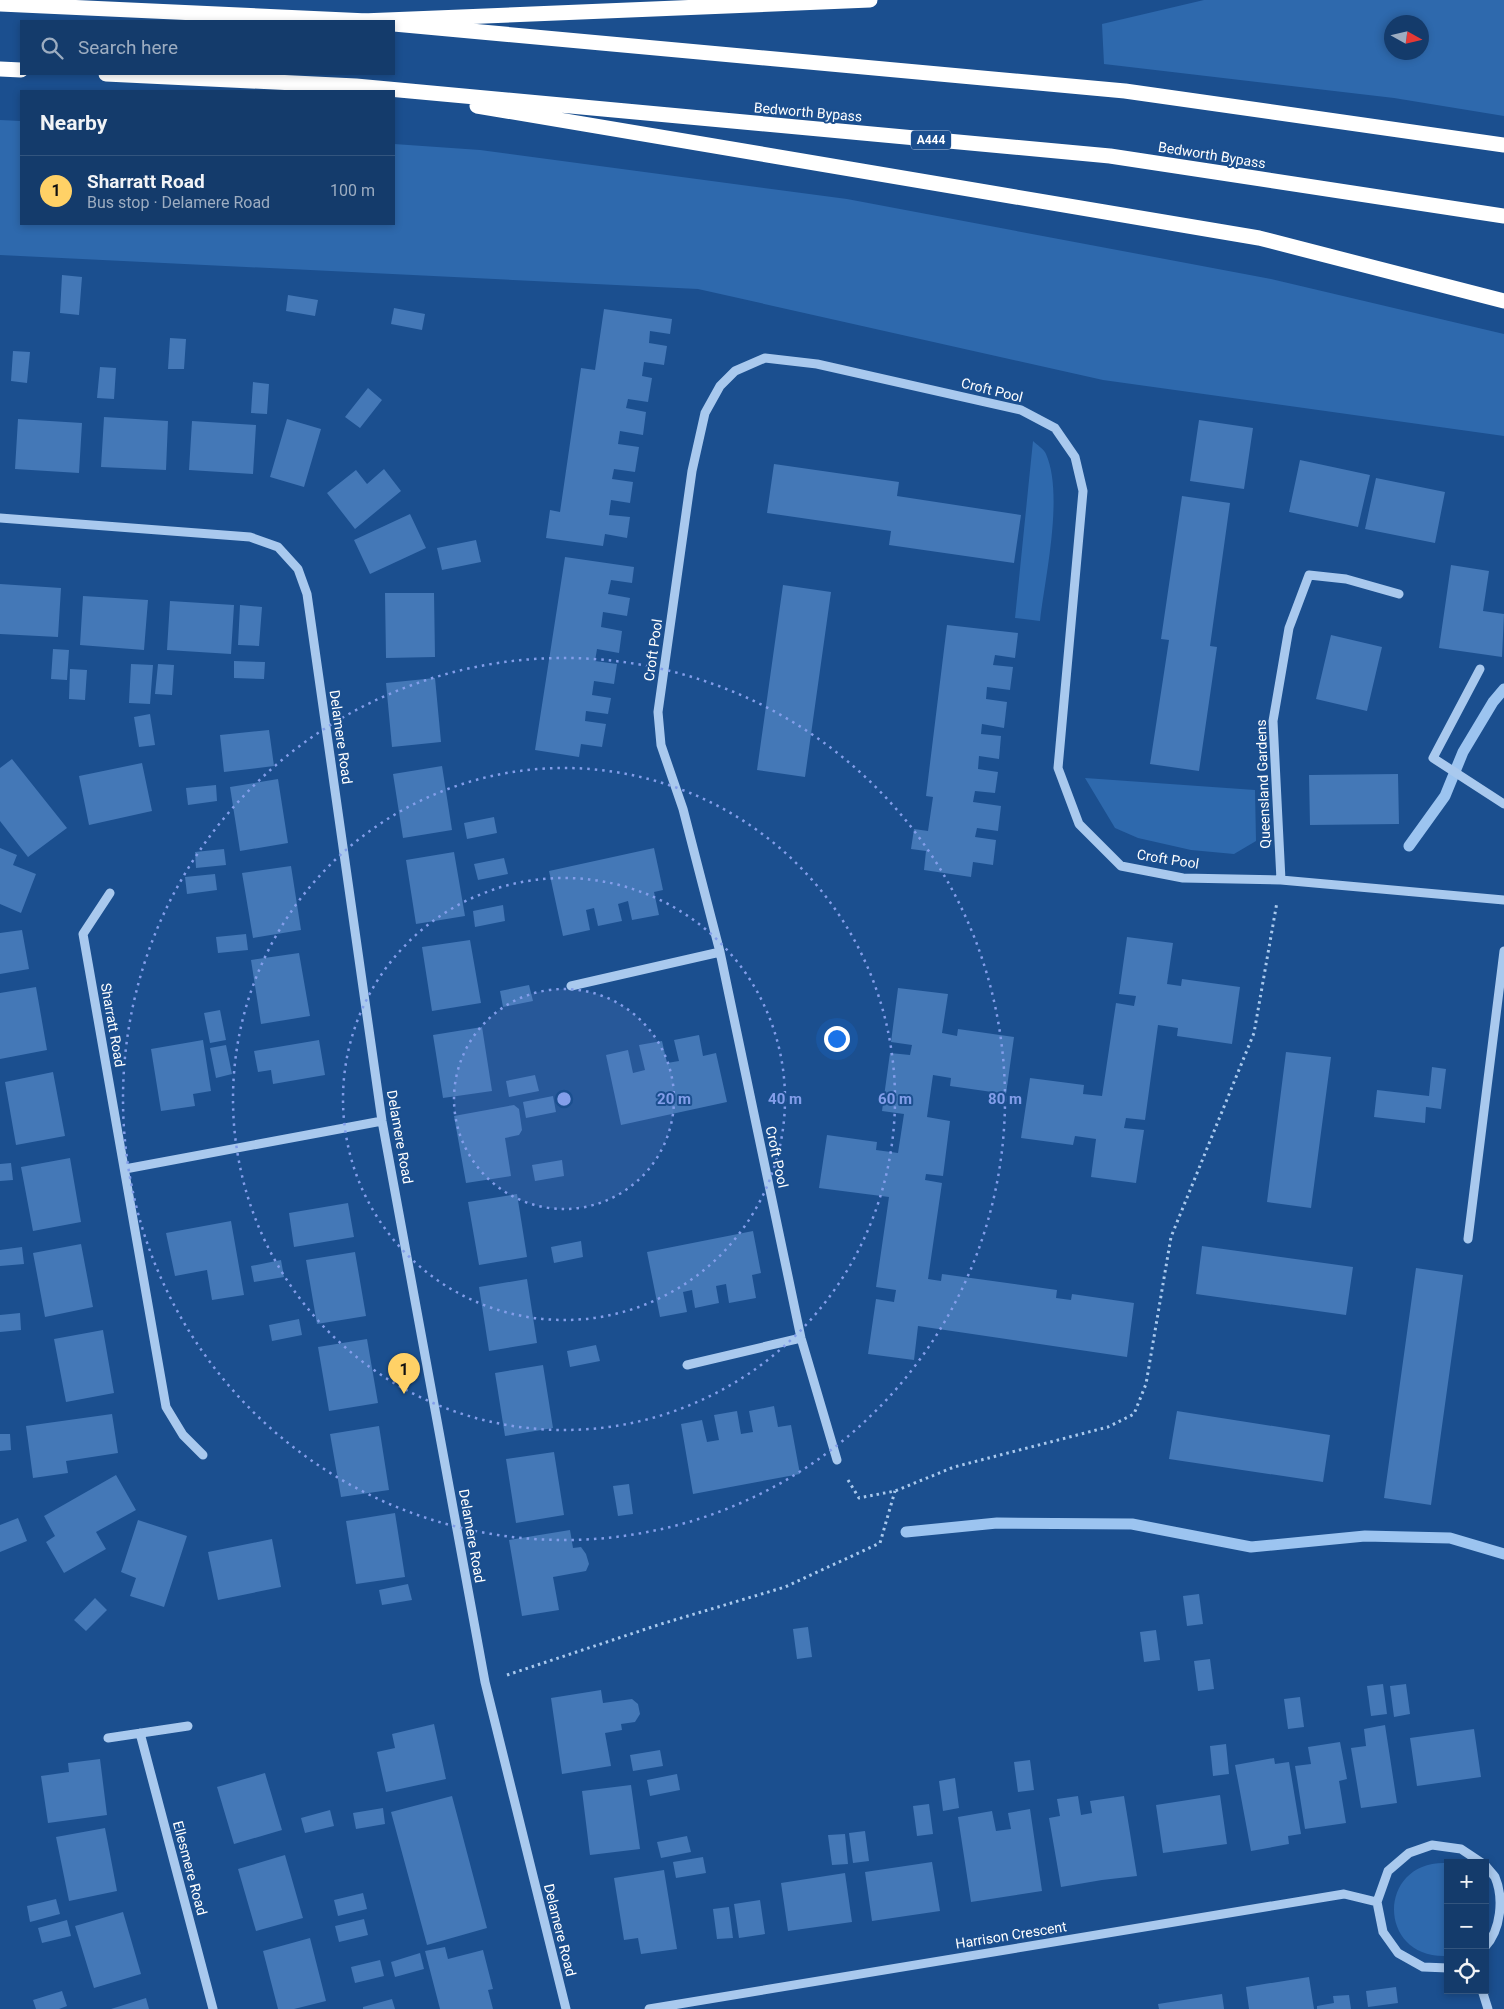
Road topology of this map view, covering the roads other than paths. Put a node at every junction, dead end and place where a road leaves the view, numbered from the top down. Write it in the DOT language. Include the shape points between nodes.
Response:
graph roads {
  1 [pos="870,0"];
  2 [pos="0,4"];
  3 [pos="341,20"];
  4 [pos="386,20"];
  5 [pos="395,24"];
  6 [pos="0,68"];
  7 [pos="20,70"];
  8 [pos="127,75"];
  9 [pos="356,86"];
  10 [pos="380,90"];
  11 [pos="395,92"];
  12 [pos="1504,144"];
  13 [pos="1504,216"];
  14 [pos="1504,301"];
  15 [pos="0,518"];
  16 [pos="1400,594"];
  17 [pos="1480,669"];
  18 [pos="1504,804"];
  19 [pos="1280,880"];
  20 [pos="110,893"];
  21 [pos="1504,900"];
  22 [pos="1504,950"];
  23 [pos="720,952"];
  24 [pos="571,986"];
  25 [pos="382,1121"];
  26 [pos="125,1169"];
  27 [pos="1468,1239"];
  28 [pos="801,1338"];
  29 [pos="687,1365"];
  30 [pos="203,1455"];
  31 [pos="837,1460"];
  32 [pos="188,1726"];
  33 [pos="140,1733"];
  34 [pos="108,1738"];
  35 [pos="1476,1859"];
  36 [pos="1489,1870"];
  37 [pos="1377,1902"];
  38 [pos="1489,1942"];
  39 [pos="1444,1968"];
  40 [pos="1483,1994"];
  41 [pos="213,2009"];
  42 [pos="566,2009"];
  43 [pos="649,2009"];
  44 [pos="1488,2009"];
  1 -- 4 [label="highway"];
  2 -- 3 [label="highway"];
  5 -- 12 [label="highway" via="1126,90"];
  6 -- 7 [label="highway"];
  8 -- 9 [label="highway, Bedworth Bypass / A444"];
  9 -- 10 [label="highway"];
  9 -- 13 [label="highway, Bedworth Bypass / A444" via="1110,156"];
  11 -- 14 [label="highway" via="1259,238"];
  15 -- 25 [label="street, Delamere Road" via="250,537 278,547 298,569 307,594"];
  16 -- 19 [label="street, Queensland Gardens" via="1346,579 1309,575 1289,628 1273,722"];
  17 -- 18 [label="street" via="1433,758"];
  19 -- 21 [label="street, Croft Pool"];
  19 -- 23 [label="street, Croft Pool" via="1183,878 1121,866 1079,824 1058,768 1084,491 1074,457 1055,428 1021,410 817,364 765,358 734,371 720,386 705,413 692,471 658,712 661,745 684,809"];
  20 -- 26 [label="street, Sharratt Road" via="83,934"];
  22 -- 27 [label="street"];
  23 -- 24 [label="street"];
  23 -- 28 [label="street, Croft Pool"];
  25 -- 26 [label="street"];
  25 -- 42 [label="street, Delamere Road" via="484,1682"];
  26 -- 30 [label="street, Sharratt Road" via="166,1407 183,1435"];
  28 -- 29 [label="street"];
  28 -- 31 [label="street, Croft Pool"];
  32 -- 33 [label="street"];
  33 -- 34 [label="street"];
  33 -- 41 [label="street, Ellesmere Road"];
  35 -- 37 [label="street" via="1461,1849 1432,1845 1409,1853 1388,1871"];
  36 -- 38 [label="street" via="1498,1887 1501,1914"];
  37 -- 39 [label="street" via="1382,1932 1398,1953 1423,1967"];
  37 -- 43 [label="street, Harrison Crescent" via="1344,1894"];
  40 -- 44 [label="street"];
}
